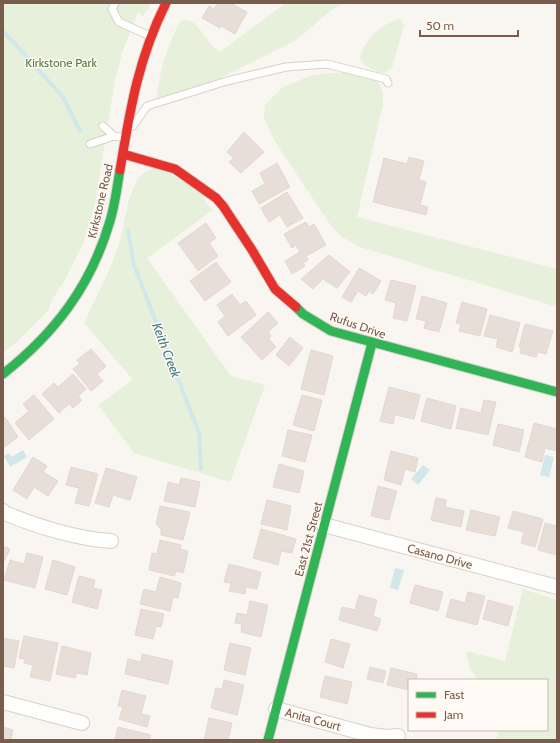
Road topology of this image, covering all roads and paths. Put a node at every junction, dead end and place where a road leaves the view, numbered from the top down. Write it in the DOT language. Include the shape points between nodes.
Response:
graph roads {
  1 [pos="115,3"];
  2 [pos="166,3"];
  3 [pos="150,36"];
  4 [pos="388,83"];
  5 [pos="103,126"];
  6 [pos="114,136"];
  7 [pos="126,138"];
  8 [pos="90,144"];
  9 [pos="123,154"];
  10 [pos="372,343"];
  11 [pos="3,374"];
  12 [pos="557,392"];
  13 [pos="3,511"];
  14 [pos="324,525"];
  15 [pos="110,541"];
  16 [pos="557,587"];
  17 [pos="3,702"];
  18 [pos="276,709"];
  19 [pos="82,723"];
  20 [pos="398,736"];
  21 [pos="268,740"];
  1 -- 3 [label="lane" via="112,9 119,22"];
  2 -- 3 [label="street, Kirkstone Road"];
  3 -- 7 [label="street, Kirkstone Road" via="134,90"];
  4 -- 7 [label="lane" via="386,78 327,64 286,67 227,81 147,106"];
  5 -- 6 [label="lane"];
  6 -- 7 [label="lane"];
  6 -- 8 [label="lane"];
  7 -- 9 [label="street, Kirkstone Road"];
  9 -- 10 [label="street, Rufus Drive" via="175,169 216,198 252,250 275,290 303,314 331,331"];
  9 -- 11 [label="street, Kirkstone Road" via="110,220 101,250 76,299 43,340"];
  10 -- 12 [label="street, Rufus Drive"];
  10 -- 14 [label="street, East 21st Street"];
  13 -- 15 [label="street" via="25,522 94,540"];
  14 -- 16 [label="street, Casano Drive"];
  14 -- 18 [label="street, East 21st Street"];
  17 -- 19 [label="street"];
  18 -- 20 [label="street, Anita Court" via="370,735"];
  18 -- 21 [label="street, East 21st Street"];
}
